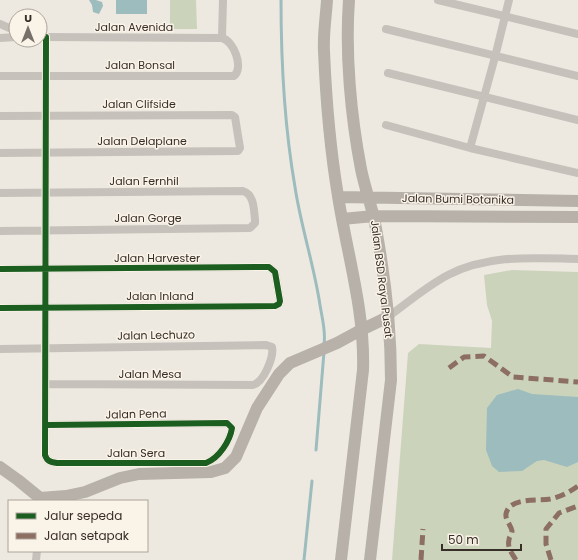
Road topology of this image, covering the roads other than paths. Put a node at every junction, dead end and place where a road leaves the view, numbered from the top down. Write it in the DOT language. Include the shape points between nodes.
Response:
graph roads {
  1 [pos="223,0"];
  2 [pos="327,0"];
  3 [pos="349,0"];
  4 [pos="438,0"];
  5 [pos="509,0"];
  6 [pos="505,17"];
  7 [pos="386,29"];
  8 [pos="578,34"];
  9 [pos="48,37"];
  10 [pos="222,38"];
  11 [pos="44,48"];
  12 [pos="496,57"];
  13 [pos="388,73"];
  14 [pos="0,76"];
  15 [pos="46,76"];
  16 [pos="578,76"];
  17 [pos="484,97"];
  18 [pos="46,115"];
  19 [pos="0,116"];
  20 [pos="578,120"];
  21 [pos="386,125"];
  22 [pos="470,148"];
  23 [pos="238,151"];
  24 [pos="0,153"];
  25 [pos="46,153"];
  26 [pos="578,173"];
  27 [pos="46,192"];
  28 [pos="0,193"];
  29 [pos="369,197"];
  30 [pos="338,198"];
  31 [pos="578,201"];
  32 [pos="374,216"];
  33 [pos="578,217"];
  34 [pos="342,219"];
  35 [pos="250,228"];
  36 [pos="46,230"];
  37 [pos="0,231"];
  38 [pos="578,259"];
  39 [pos="46,268"];
  40 [pos="0,269"];
  41 [pos="46,306"];
  42 [pos="275,306"];
  43 [pos="0,308"];
  44 [pos="388,317"];
  45 [pos="361,330"];
  46 [pos="46,348"];
  47 [pos="0,349"];
  48 [pos="46,384"];
  49 [pos="253,385"];
  50 [pos="46,425"];
  51 [pos="214,458"];
  52 [pos="0,467"];
  53 [pos="40,500"];
  54 [pos="341,560"];
  55 [pos="370,560"];
  1 -- 10 [label="street"];
  2 -- 30 [label="main road" via="324,50 331,154"];
  3 -- 29 [label="main road, Jalan BSD Raya Pusat" via="351,92 360,158"];
  4 -- 6 [label="street"];
  5 -- 6 [label="street"];
  6 -- 8 [label="street"];
  6 -- 12 [label="street"];
  7 -- 12 [label="street"];
  9 -- 10 [label="street, Jalan Avenida"];
  10 -- 15 [label="street, Jalan Bonsal" via="230,42 236,55 238,70 234,76"];
  11 -- 15 [label="street"];
  12 -- 16 [label="street"];
  12 -- 17 [label="street"];
  13 -- 17 [label="street"];
  14 -- 15 [label="street, Jalan Bonsal"];
  15 -- 18 [label="street"];
  17 -- 20 [label="street"];
  17 -- 22 [label="street"];
  18 -- 19 [label="street, Jalan Clifside"];
  18 -- 23 [label="street, Jalan Clifside" via="232,115 235,117 240,148"];
  18 -- 25 [label="street"];
  21 -- 22 [label="street"];
  22 -- 26 [label="street"];
  23 -- 25 [label="street, Jalan Delaplane"];
  24 -- 25 [label="street, Jalan Delaplane"];
  25 -- 27 [label="street"];
  27 -- 28 [label="street, Jalan Fernhil"];
  27 -- 35 [label="street, Jalan Fernhil" via="243,191 251,198 255,220"];
  27 -- 36 [label="street"];
  29 -- 30 [label="main road, Jalan Bumi Botanika"];
  29 -- 31 [label="main road, Jalan Bumi Botanika"];
  29 -- 32 [label="main road, Jalan BSD Raya Pusat"];
  30 -- 34 [label="main road"];
  32 -- 33 [label="main road, Jalan Bumi Botanika"];
  32 -- 34 [label="main road, Jalan Bumi Botanika"];
  32 -- 44 [label="main road, Jalan BSD Raya Pusat"];
  34 -- 45 [label="main road"];
  35 -- 36 [label="street, Jalan Gorge"];
  36 -- 37 [label="street, Jalan Gorge"];
  36 -- 39 [label="street"];
  38 -- 44 [label="street" via="502,259 472,265 430,286"];
  39 -- 40 [label="street, Jalan Harvester"];
  39 -- 41 [label="street"];
  39 -- 42 [label="street, Jalan Harvester" via="269,267 277,277 280,301"];
  41 -- 42 [label="street, Jalan Inland"];
  41 -- 43 [label="street, Jalan Inland"];
  41 -- 46 [label="street"];
  44 -- 45 [label="main road"];
  44 -- 55 [label="main road, Jalan BSD Raya Pusat" via="391,380"];
  45 -- 53 [label="main road" via="290,363 257,408 236,457 225,468 211,472 139,474 120,478 85,492"];
  45 -- 54 [label="main road" via="363,370"];
  46 -- 47 [label="street, Jalan Lechuzo"];
  46 -- 48 [label="street"];
  46 -- 49 [label="street, Jalan Lechuzo" via="266,345 272,347 272,358 259,383"];
  48 -- 49 [label="street, Jalan Mesa"];
  48 -- 50 [label="street"];
  50 -- 51 [label="street, Jalan Sera" via="45,455 51,462 206,463"];
  50 -- 51 [label="street, Jalan Pena" via="227,423 232,428 231,432 221,452"];
  52 -- 53 [label="main road"];
}
